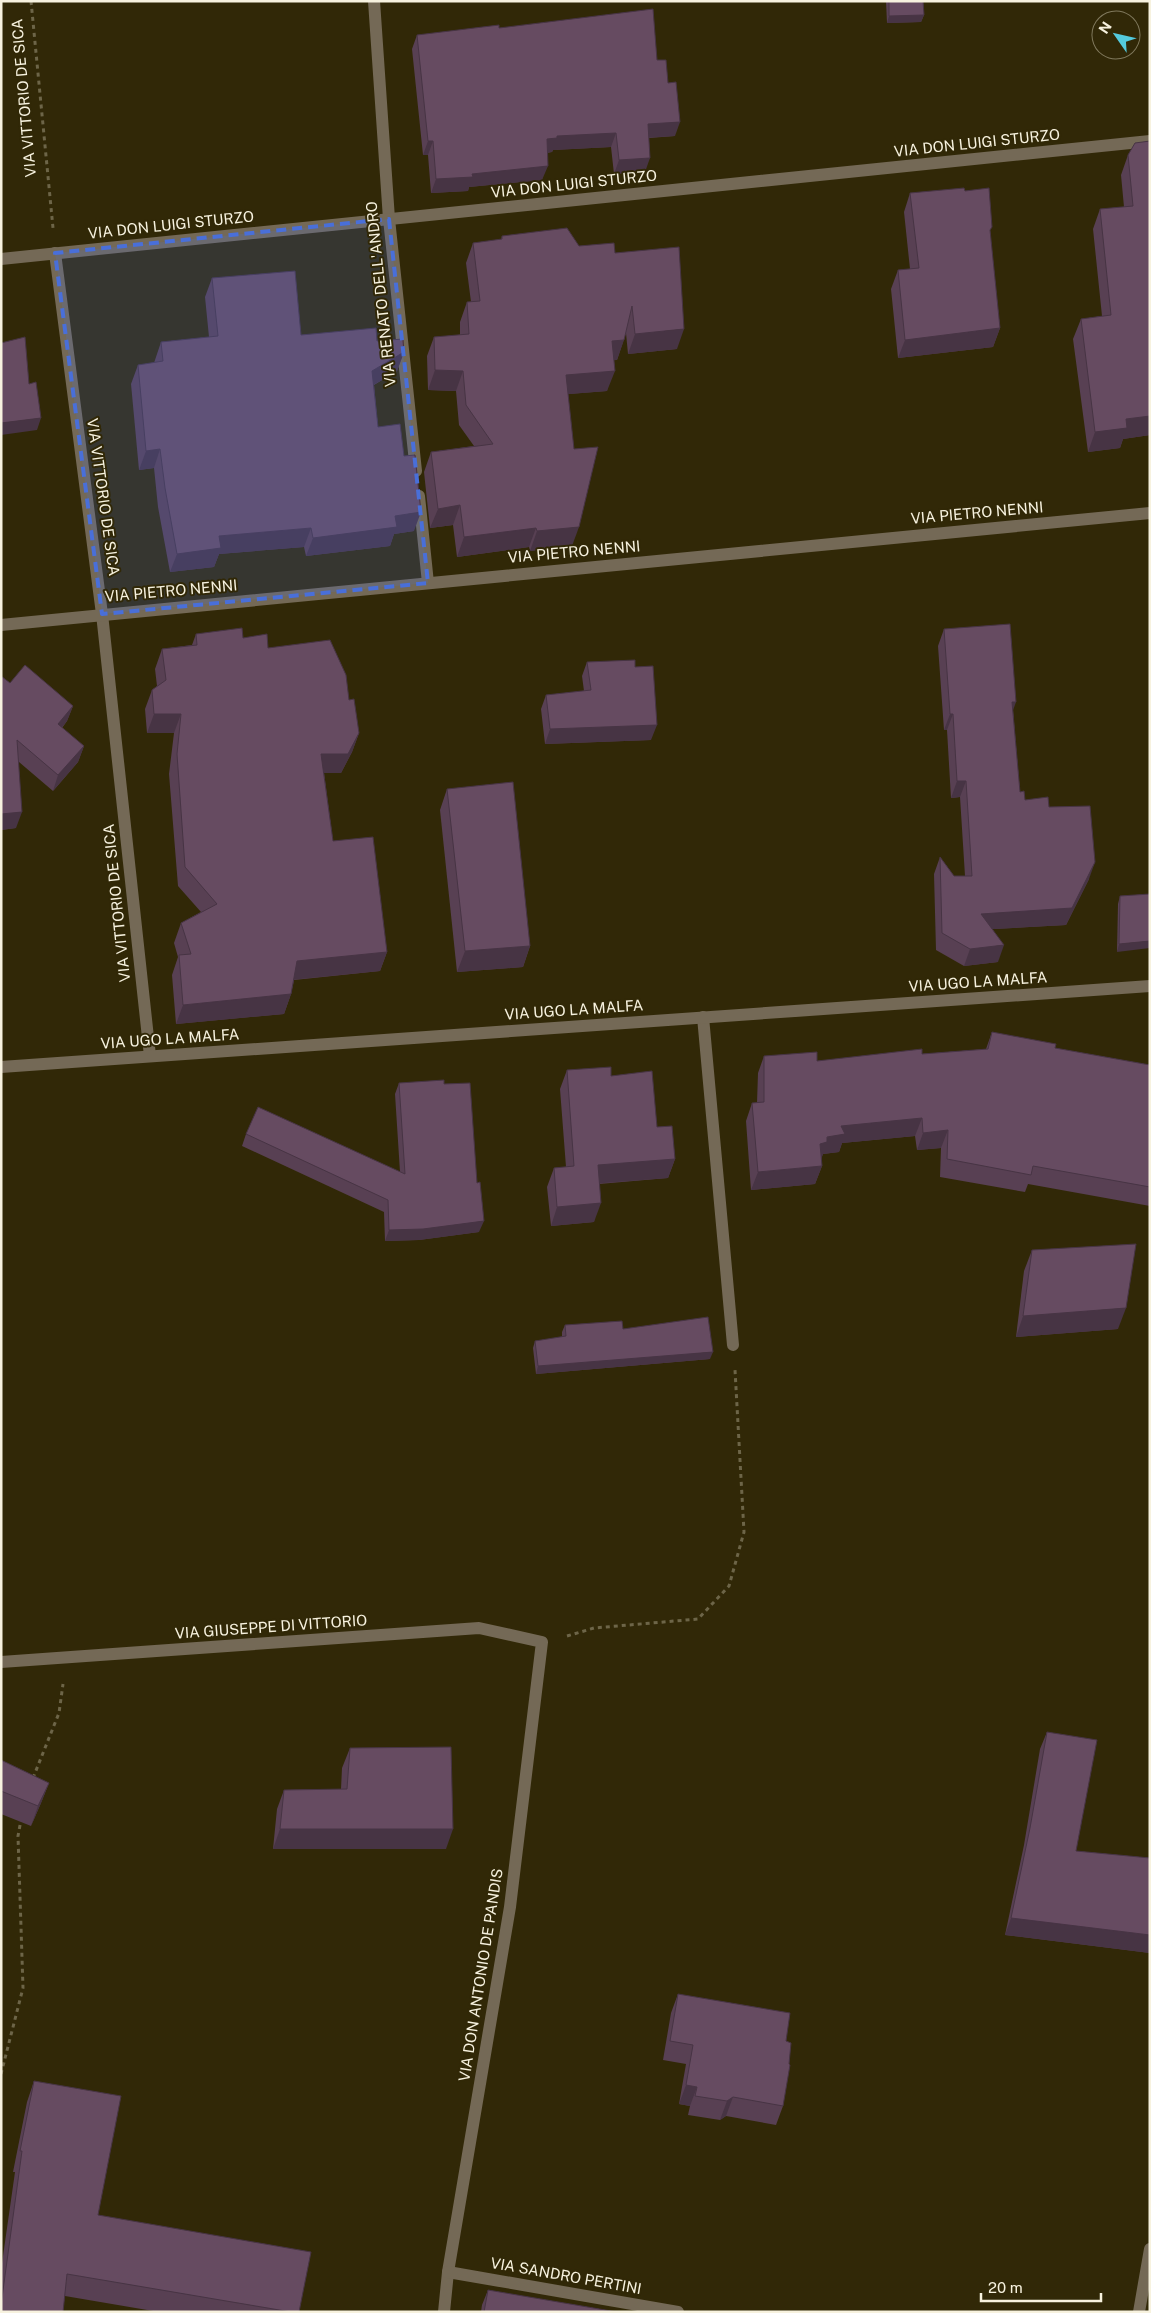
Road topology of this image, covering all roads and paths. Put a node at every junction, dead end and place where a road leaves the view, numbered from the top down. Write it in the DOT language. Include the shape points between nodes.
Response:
graph roads {
  1 [pos="31,1"];
  2 [pos="374,1"];
  3 [pos="1150,141"];
  4 [pos="389,219"];
  5 [pos="55,253"];
  6 [pos="1,259"];
  7 [pos="1150,513"];
  8 [pos="428,582"];
  9 [pos="102,614"];
  10 [pos="1,625"];
  11 [pos="1150,986"];
  12 [pos="702,1017"];
  13 [pos="150,1056"];
  14 [pos="1,1067"];
  15 [pos="733,1345"];
  16 [pos="542,1642"];
  17 [pos="68,1657"];
  18 [pos="1,1662"];
  19 [pos="30,1786"];
  20 [pos="23,1812"];
  21 [pos="1,2074"];
  22 [pos="1150,2249"];
  23 [pos="448,2272"];
  24 [pos="444,2312"];
  25 [pos="678,2312"];
  26 [pos="1139,2312"];
  1 -- 5 [label="path, VIA VITTORIO DE SICA"];
  2 -- 4 [label="street, VIA RENATO DELL'ANDRO"];
  3 -- 4 [label="street, VIA DON LUIGI STURZO"];
  4 -- 5 [label="street, VIA DON LUIGI STURZO"];
  4 -- 8 [label="street, VIA RENATO DELL'ANDRO"];
  5 -- 6 [label="street, VIA DON LUIGI STURZO"];
  5 -- 9 [label="street, VIA VITTORIO DE SICA"];
  7 -- 8 [label="street, VIA PIETRO NENNI"];
  8 -- 9 [label="street, VIA PIETRO NENNI"];
  9 -- 10 [label="street, VIA PIETRO NENNI"];
  9 -- 13 [label="street, VIA VITTORIO DE SICA"];
  11 -- 12 [label="street, VIA UGO LA MALFA"];
  12 -- 13 [label="street, VIA UGO LA MALFA"];
  12 -- 15 [label="street"];
  13 -- 14 [label="street, VIA UGO LA MALFA"];
  15 -- 16 [label="path" via="744,1532 730,1586 698,1619 594,1628"];
  16 -- 17 [label="street, VIA GIUSEPPE DI VITTORIO" via="479,1628"];
  16 -- 23 [label="street, VIA DON ANTONIO DE PANDIS" via="510,1907"];
  17 -- 18 [label="street, VIA GIUSEPPE DI VITTORIO"];
  17 -- 19 [label="path" via="58,1712"];
  20 -- 21 [label="path" via="18,1836 23,1988"];
  22 -- 26 [label="street"];
  23 -- 24 [label="street, VIA DON ANTONIO DE PANDIS"];
  23 -- 25 [label="street, VIA SANDRO PERTINI"];
}
